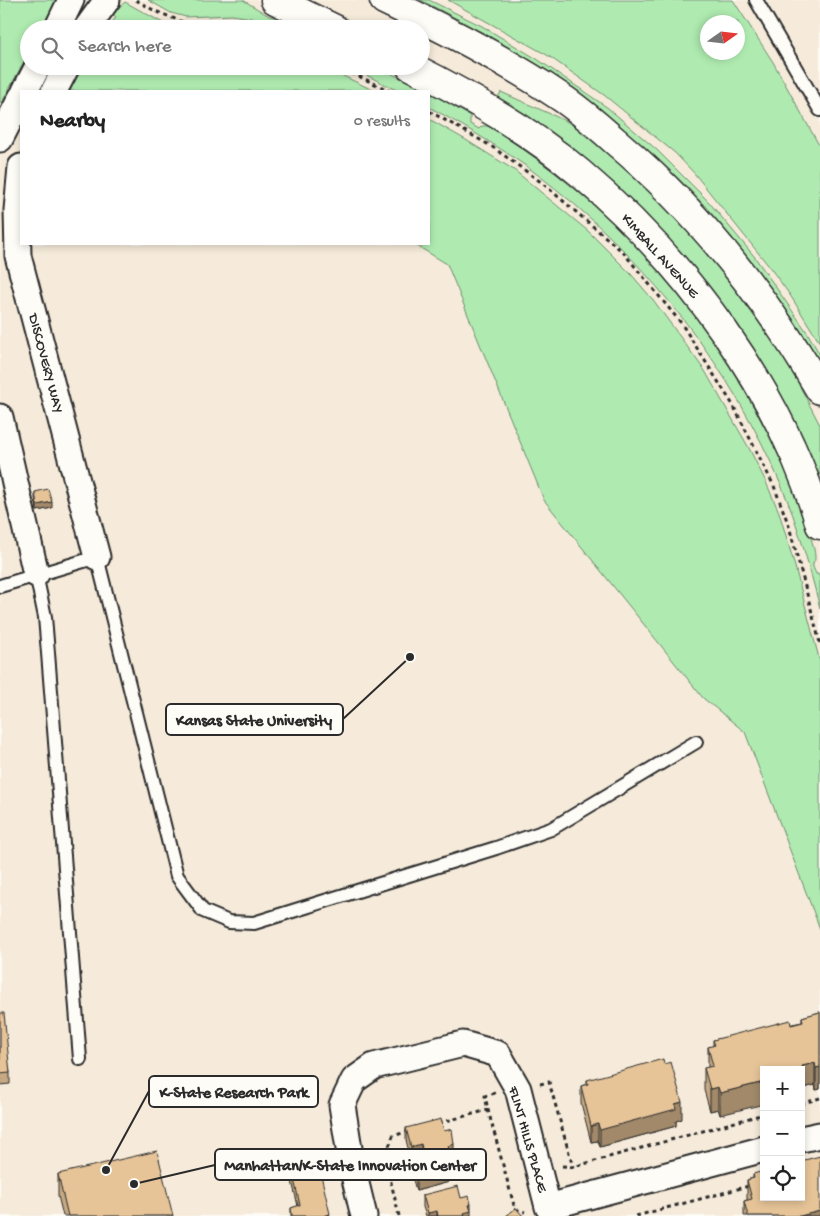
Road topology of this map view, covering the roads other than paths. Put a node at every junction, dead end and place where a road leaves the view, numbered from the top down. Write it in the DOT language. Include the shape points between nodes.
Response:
graph roads {
  1 [pos="71,0"];
  2 [pos="107,0"];
  3 [pos="275,0"];
  4 [pos="384,0"];
  5 [pos="756,0"];
  6 [pos="61,20"];
  7 [pos="93,20"];
  8 [pos="316,20"];
  9 [pos="426,20"];
  10 [pos="430,22"];
  11 [pos="33,75"];
  12 [pos="62,75"];
  13 [pos="427,75"];
  14 [pos="26,90"];
  15 [pos="55,90"];
  16 [pos="20,100"];
  17 [pos="820,110"];
  18 [pos="0,139"];
  19 [pos="20,178"];
  20 [pos="0,206"];
  21 [pos="18,256"];
  22 [pos="820,390"];
  23 [pos="0,417"];
  24 [pos="820,525"];
  25 [pos="97,557"];
  26 [pos="36,574"];
  27 [pos="0,586"];
  28 [pos="696,742"];
  29 [pos="80,1059"];
  30 [pos="820,1134"];
  31 [pos="805,1139"];
  32 [pos="760,1151"];
  33 [pos="364,1216"];
  1 -- 6 [label="street"];
  2 -- 7 [label="street"];
  3 -- 8 [label="main road"];
  4 -- 9 [label="main road"];
  5 -- 17 [label="lane"];
  10 -- 22 [label="main road" via="561,97 634,156 690,210 742,272 770,309"];
  11 -- 14 [label="street"];
  12 -- 15 [label="street"];
  13 -- 24 [label="main road, KIMBALL AVENUE" via="488,107 579,172 616,206 699,297 766,398 797,460"];
  16 -- 18 [label="street"];
  19 -- 21 [label="street, DISCOVERY WAY"];
  20 -- 21 [label="street" via="6,231"];
  21 -- 25 [label="street, DISCOVERY WAY"];
  23 -- 26 [label="street"];
  25 -- 26 [label="lane"];
  25 -- 28 [label="lane" via="177,876 204,911 230,922 254,923 551,829"];
  26 -- 27 [label="lane"];
  26 -- 29 [label="lane" via="45,617"];
  30 -- 31 [label="street"];
  32 -- 33 [label="street, FLINT HILLS PLACE" via="548,1207 518,1089 498,1054 463,1044 374,1066 354,1080 342,1105"];
}
